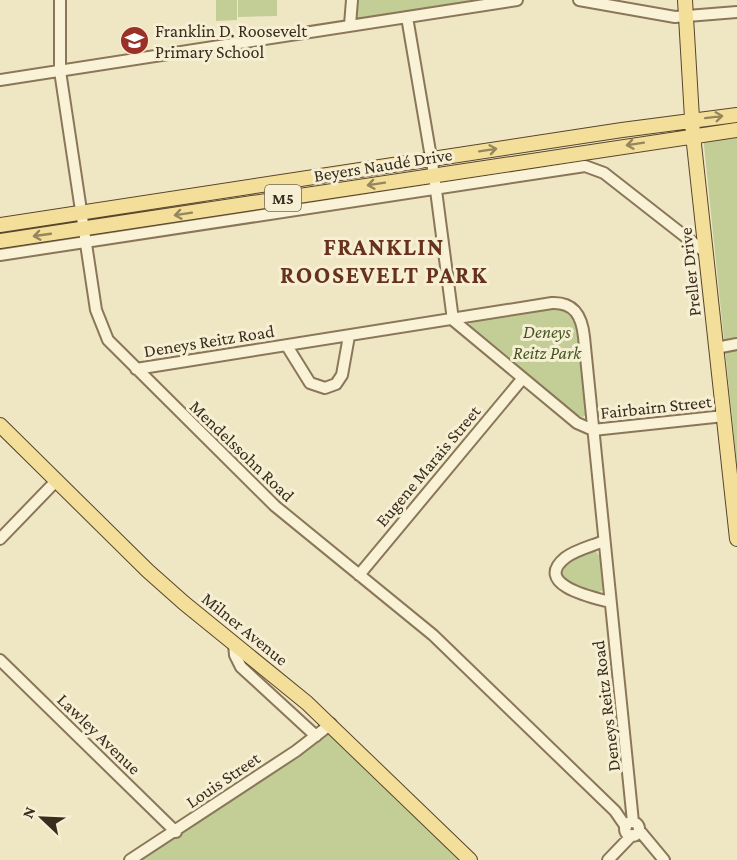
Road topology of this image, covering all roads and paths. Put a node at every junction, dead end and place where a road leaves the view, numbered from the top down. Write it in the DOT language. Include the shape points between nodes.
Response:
graph roads {
  1 [pos="60,0"];
  2 [pos="352,0"];
  3 [pos="517,0"];
  4 [pos="579,0"];
  5 [pos="685,0"];
  6 [pos="737,12"];
  7 [pos="686,16"];
  8 [pos="407,17"];
  9 [pos="350,25"];
  10 [pos="60,71"];
  11 [pos="0,80"];
  12 [pos="737,115"];
  13 [pos="692,120"];
  14 [pos="737,130"];
  15 [pos="693,135"];
  16 [pos="430,158"];
  17 [pos="434,182"];
  18 [pos="81,213"];
  19 [pos="0,225"];
  20 [pos="85,236"];
  21 [pos="0,241"];
  22 [pos="705,252"];
  23 [pos="0,255"];
  24 [pos="453,320"];
  25 [pos="349,336"];
  26 [pos="737,344"];
  27 [pos="287,346"];
  28 [pos="716,348"];
  29 [pos="136,369"];
  30 [pos="523,378"];
  31 [pos="724,416"];
  32 [pos="0,425"];
  33 [pos="593,430"];
  34 [pos="56,481"];
  35 [pos="0,539"];
  36 [pos="737,539"];
  37 [pos="604,541"];
  38 [pos="359,575"];
  39 [pos="610,602"];
  40 [pos="234,644"];
  41 [pos="0,660"];
  42 [pos="331,724"];
  43 [pos="316,736"];
  44 [pos="633,829"];
  45 [pos="176,832"];
  46 [pos="130,860"];
  47 [pos="470,860"];
  48 [pos="608,860"];
  49 [pos="664,860"];
  1 -- 10 [label="street, Mendelssohn Road"];
  2 -- 9 [label="street"];
  3 -- 8 [label="street"];
  4 -- 7 [label="street"];
  5 -- 7 [label="main road, Preller Drive"];
  6 -- 7 [label="street"];
  7 -- 13 [label="main road, Preller Drive"];
  8 -- 9 [label="street"];
  8 -- 16 [label="street"];
  9 -- 10 [label="street"];
  10 -- 11 [label="street"];
  10 -- 18 [label="street, Mendelssohn Road"];
  13 -- 12 [label="main road, Beyers Naudé Drive / M5, one-way"];
  13 -- 15 [label="main road, Preller Drive"];
  16 -- 13 [label="main road, Beyers Naudé Drive / M5, one-way"];
  14 -- 15 [label="main road, Beyers Naudé Drive / M5"];
  15 -- 17 [label="main road, Beyers Naudé Drive / M5, one-way"];
  15 -- 22 [label="main road, Preller Drive"];
  16 -- 17 [label="street"];
  16 -- 18 [label="main road, Beyers Naudé Drive / M5"];
  17 -- 20 [label="main road, Beyers Naudé Drive / M5"];
  17 -- 22 [label="street, Beyers Naudé Drive" via="588,166 604,173"];
  17 -- 24 [label="street"];
  18 -- 19 [label="main road, Beyers Naudé Drive / M5"];
  18 -- 20 [label="street, Mendelssohn Road"];
  20 -- 21 [label="main road, Beyers Naudé Drive / M5, one-way"];
  20 -- 23 [label="street, Beyers Naudé Drive"];
  20 -- 29 [label="street, Mendelssohn Road" via="99,322 108,339"];
  22 -- 28 [label="main road, Preller Drive"];
  24 -- 25 [label="street, Deneys Reitz Road"];
  24 -- 30 [label="street"];
  24 -- 33 [label="street, Deneys Reitz Road" via="561,302 573,308 583,327"];
  25 -- 27 [label="street, Deneys Reitz Road"];
  25 -- 27 [label="street, Deneys Reitz Road" via="342,375 336,384 326,388 310,382"];
  26 -- 28 [label="street"];
  27 -- 29 [label="street, Deneys Reitz Road"];
  28 -- 31 [label="main road, Preller Drive"];
  29 -- 38 [label="street, Mendelssohn Road" via="275,506"];
  30 -- 33 [label="street" via="577,423"];
  30 -- 38 [label="street, Eugene Marais Street"];
  31 -- 33 [label="street, Fairbairn Street"];
  31 -- 36 [label="main road, Preller Drive"];
  32 -- 34 [label="main road, Milner Avenue"];
  33 -- 37 [label="street, Deneys Reitz Road"];
  34 -- 35 [label="street"];
  34 -- 40 [label="main road, Milner Avenue" via="155,577"];
  37 -- 39 [label="street, Deneys Reitz Road"];
  37 -- 39 [label="street" via="565,558 558,577 573,592"];
  38 -- 44 [label="street, Mendelssohn Road" via="438,639"];
  39 -- 44 [label="street, Deneys Reitz Road" via="634,806"];
  40 -- 42 [label="main road, Milner Avenue"];
  40 -- 43 [label="street" via="241,667"];
  41 -- 45 [label="street, Lawley Avenue"];
  42 -- 43 [label="street, Louis Street"];
  42 -- 47 [label="main road, Milner Avenue"];
  43 -- 45 [label="street, Louis Street"];
  44 -- 48 [label="street"];
  44 -- 49 [label="street, Mendelssohn Road"];
  45 -- 46 [label="street, Louis Street"];
}
